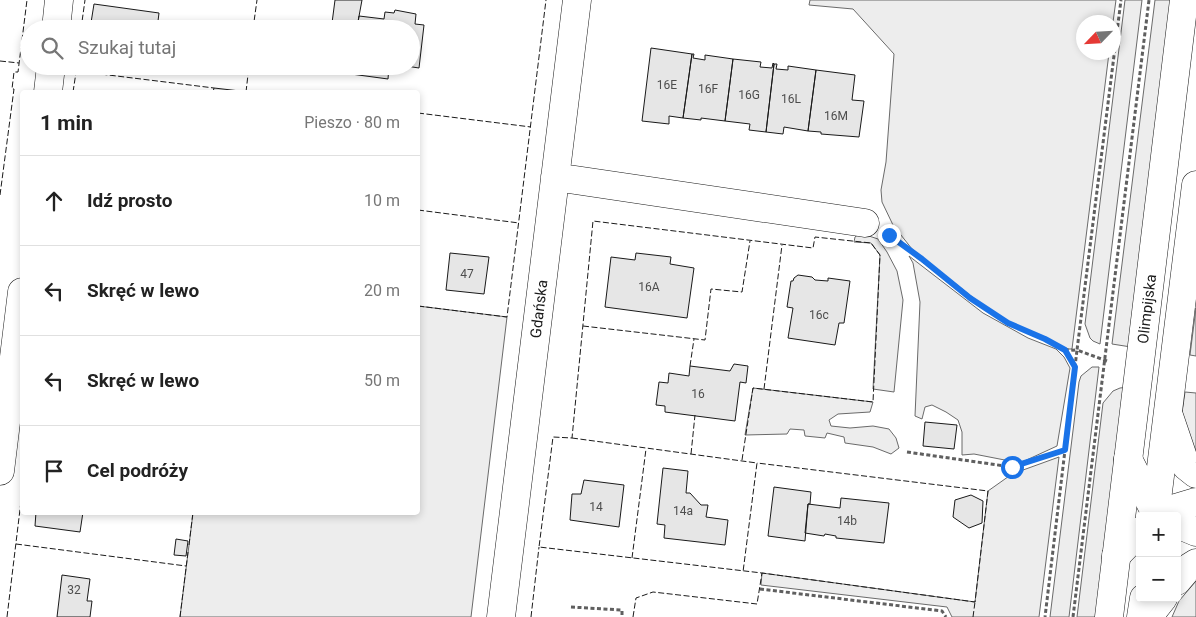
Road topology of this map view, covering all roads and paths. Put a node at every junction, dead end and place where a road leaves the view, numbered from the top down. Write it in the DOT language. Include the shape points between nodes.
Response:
graph roads {
  1 [pos="59,0"];
  2 [pos="577,0"];
  3 [pos="1121,0"];
  4 [pos="1149,0"];
  5 [pos="1184,0"];
  6 [pos="57,20"];
  7 [pos="50,75"];
  8 [pos="48,90"];
  9 [pos="556,177"];
  10 [pos="1196,185"];
  11 [pos="865,223"];
  12 [pos="889,235"];
  13 [pos="20,308"];
  14 [pos="1065,350"];
  15 [pos="1077,350"];
  16 [pos="1105,360"];
  17 [pos="1075,367"];
  18 [pos="1169,416"];
  19 [pos="1065,450"];
  20 [pos="907,452"];
  21 [pos="1128,458"];
  22 [pos="0,471"];
  23 [pos="1196,474"];
  24 [pos="1196,502"];
  25 [pos="1154,512"];
  26 [pos="1158,512"];
  27 [pos="1173,512"];
  28 [pos="1181,527"];
  29 [pos="1196,532"];
  30 [pos="1136,538"];
  31 [pos="1116,556"];
  32 [pos="1196,563"];
  33 [pos="1181,576"];
  34 [pos="760,589"];
  35 [pos="1144,602"];
  36 [pos="1160,602"];
  37 [pos="571,607"];
  38 [pos="501,617"];
  39 [pos="622,617"];
  40 [pos="946,617"];
  41 [pos="1045,617"];
  42 [pos="1073,617"];
  43 [pos="1109,617"];
  44 [pos="1142,617"];
  45 [pos="1148,617"];
  1 -- 6 [label="street"];
  2 -- 9 [label="street, Gdańska"];
  3 -- 15 [label="path"];
  4 -- 16 [label="path"];
  5 -- 21 [label="street, Olimpijska"];
  7 -- 8 [label="street"];
  9 -- 11 [label="street"];
  9 -- 38 [label="street, Gdańska"];
  10 -- 18 [label="street"];
  12 -- 14 [label="path" via="1008,323"];
  13 -- 22 [label="street"];
  14 -- 15 [label="path"];
  14 -- 17 [label="path"];
  15 -- 16 [label="path"];
  15 -- 17 [label="path"];
  16 -- 42 [label="path"];
  17 -- 19 [label="path"];
  18 -- 23 [label="street" via="1186,466"];
  18 -- 26 [label="street"];
  19 -- 20 [label="path" via="1012,467"];
  19 -- 41 [label="path"];
  21 -- 25 [label="street"];
  21 -- 31 [label="street, Olimpijska"];
  24 -- 27 [label="street"];
  28 -- 29 [label="street"];
  30 -- 31 [label="street"];
  31 -- 43 [label="street, Olimpijska"];
  32 -- 33 [label="street"];
  34 -- 40 [label="path" via="942,611"];
  35 -- 44 [label="street"];
  36 -- 45 [label="street"];
  37 -- 39 [label="path" via="622,610"];
}
